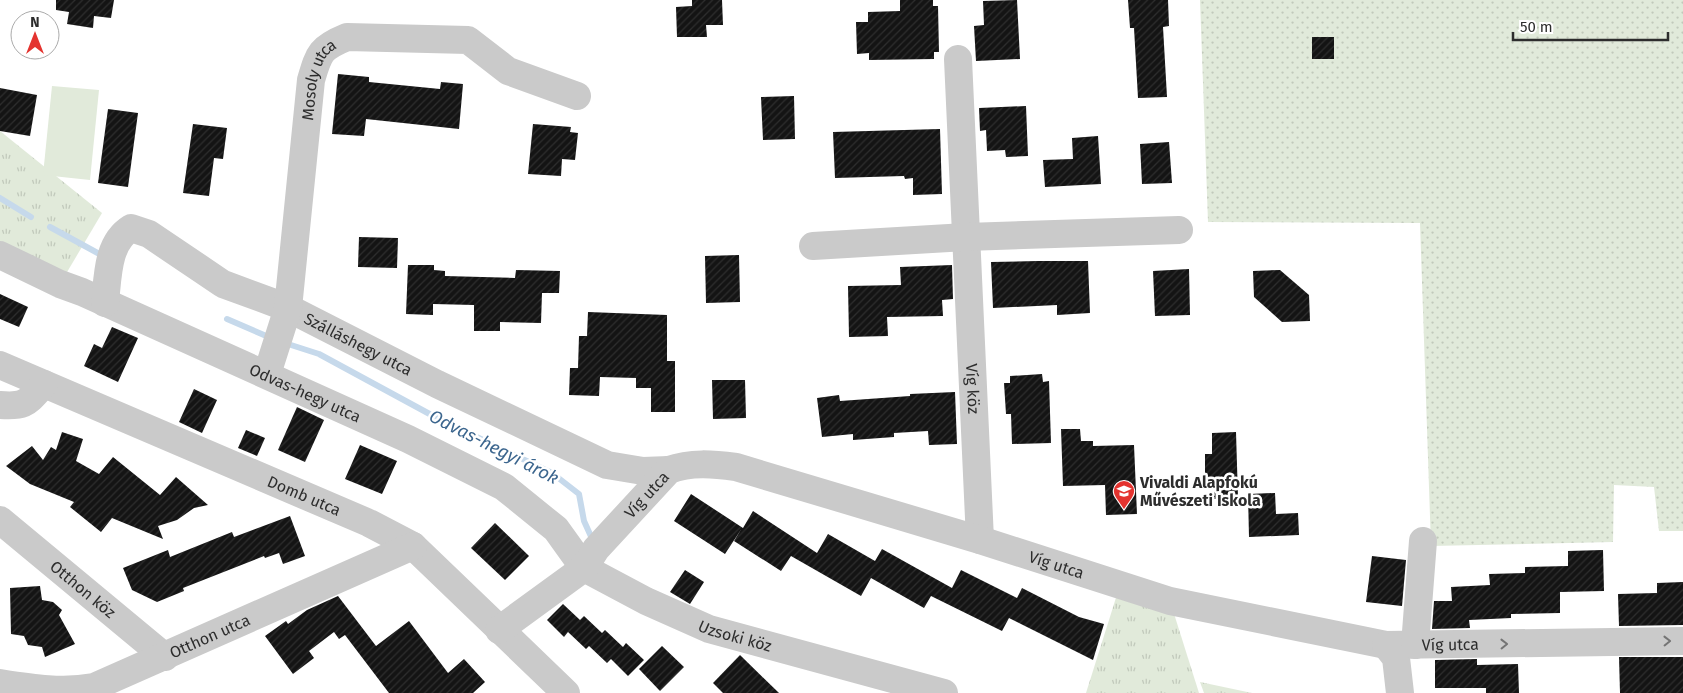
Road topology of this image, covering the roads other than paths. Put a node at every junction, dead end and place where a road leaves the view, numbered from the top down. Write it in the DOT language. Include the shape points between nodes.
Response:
graph roads {
  1 [pos="958,59"];
  2 [pos="576,96"];
  3 [pos="1179,230"];
  4 [pos="966,237"];
  5 [pos="813,246"];
  6 [pos="0,255"];
  7 [pos="105,303"];
  8 [pos="288,308"];
  9 [pos="0,365"];
  10 [pos="266,374"];
  11 [pos="44,384"];
  12 [pos="0,405"];
  13 [pos="669,470"];
  14 [pos="0,520"];
  15 [pos="980,540"];
  16 [pos="1422,541"];
  17 [pos="413,546"];
  18 [pos="584,568"];
  19 [pos="499,630"];
  20 [pos="1683,641"];
  21 [pos="1386,645"];
  22 [pos="1415,645"];
  23 [pos="165,657"];
  24 [pos="0,683"];
  25 [pos="566,693"];
  26 [pos="944,693"];
  27 [pos="1400,693"];
  1 -- 4 [label="street, Víg köz"];
  2 -- 8 [label="street, Mosoly utca" via="508,71 468,40 347,37 328,44 318,57 311,80"];
  3 -- 4 [label="street"];
  4 -- 5 [label="street"];
  4 -- 15 [label="street, Víg köz"];
  6 -- 7 [label="street, Odvas-hegy utca"];
  7 -- 8 [label="street, Szálláshegy utca" via="110,259 121,234 132,228 149,234 222,284"];
  7 -- 10 [label="street, Odvas-hegy utca"];
  8 -- 10 [label="street, Mosoly utca"];
  8 -- 13 [label="street, Szálláshegy utca" via="607,465 643,471"];
  9 -- 11 [label="street, Domb utca"];
  10 -- 18 [label="street, Odvas-hegy utca" via="408,439 504,488 556,529"];
  11 -- 12 [label="street" via="33,399 20,406"];
  11 -- 17 [label="street, Domb utca" via="369,523"];
  13 -- 15 [label="street, Víg utca" via="682,465 736,467"];
  13 -- 18 [label="street, Víg utca" via="596,549"];
  14 -- 23 [label="street, Otthon köz"];
  15 -- 21 [label="street, Víg utca" via="1170,601"];
  16 -- 22 [label="street"];
  17 -- 19 [label="street, Domb utca"];
  17 -- 23 [label="street, Otthon utca"];
  18 -- 19 [label="street, Víg utca"];
  18 -- 26 [label="street, Uzsoki köz" via="709,629"];
  19 -- 25 [label="street, Domb utca"];
  22 -- 20 [label="street, Víg utca, one-way"];
  21 -- 22 [label="street, Víg utca"];
  21 -- 27 [label="street" via="1396,658"];
  23 -- 24 [label="street, Otthon utca" via="78,692 54,692"];
}
